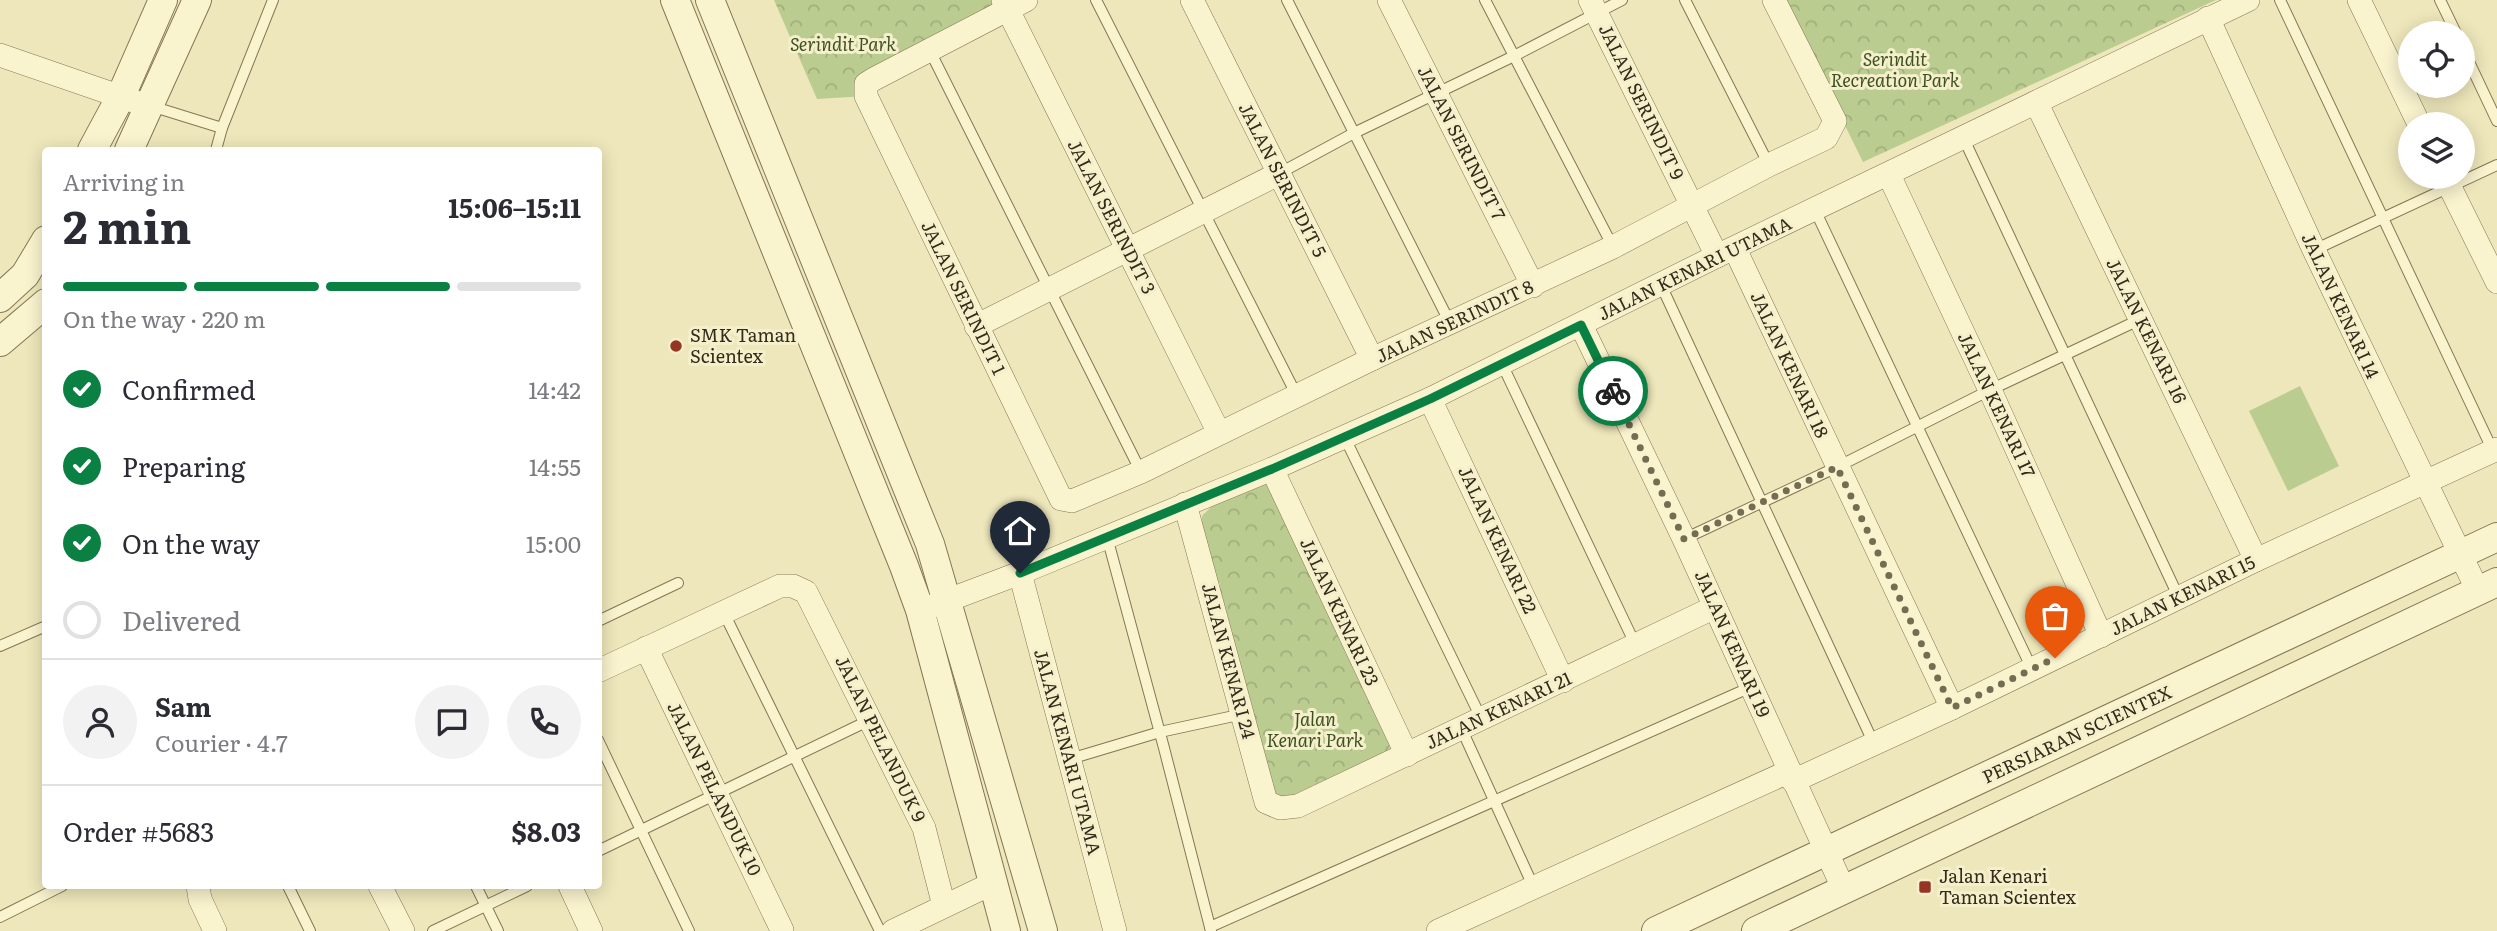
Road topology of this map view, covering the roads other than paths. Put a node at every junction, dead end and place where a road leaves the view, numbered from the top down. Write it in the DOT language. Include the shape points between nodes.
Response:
graph roads {
  1 [pos="163,0"];
  2 [pos="197,0"];
  3 [pos="273,0"];
  4 [pos="675,0"];
  5 [pos="710,0"];
  6 [pos="1096,0"];
  7 [pos="1192,0"];
  8 [pos="1287,0"];
  9 [pos="1389,0"];
  10 [pos="1485,0"];
  11 [pos="1622,0"];
  12 [pos="1685,0"];
  13 [pos="1774,0"];
  14 [pos="2248,0"];
  15 [pos="2280,0"];
  16 [pos="2359,0"];
  17 [pos="2440,0"];
  18 [pos="1012,3"];
  19 [pos="1593,7"];
  20 [pos="2208,18"];
  21 [pos="2450,21"];
  22 [pos="930,51"];
  23 [pos="0,55"];
  24 [pos="1514,56"];
  25 [pos="2475,74"];
  26 [pos="1437,94"];
  27 [pos="120,97"];
  28 [pos="2036,102"];
  29 [pos="150,105"];
  30 [pos="2413,112"];
  31 [pos="2497,121"];
  32 [pos="222,128"];
  33 [pos="1354,133"];
  34 [pos="1963,137"];
  35 [pos="94,147"];
  36 [pos="129,147"];
  37 [pos="217,147"];
  38 [pos="1769,165"];
  39 [pos="2497,165"];
  40 [pos="2475,172"];
  41 [pos="1278,174"];
  42 [pos="1889,175"];
  43 [pos="2434,189"];
  44 [pos="2450,189"];
  45 [pos="1692,205"];
  46 [pos="1815,210"];
  47 [pos="1204,213"];
  48 [pos="2382,218"];
  49 [pos="42,247"];
  50 [pos="1613,247"];
  51 [pos="1128,250"];
  52 [pos="2314,250"];
  53 [pos="1726,252"];
  54 [pos="2497,282"];
  55 [pos="1661,285"];
  56 [pos="1533,286"];
  57 [pos="1048,289"];
  58 [pos="0,298"];
  59 [pos="42,306"];
  60 [pos="2141,319"];
  61 [pos="1450,323"];
  62 [pos="1581,325"];
  63 [pos="975,326"];
  64 [pos="0,342"];
  65 [pos="2066,354"];
  66 [pos="1372,359"];
  67 [pos="1502,364"];
  68 [pos="1990,390"];
  69 [pos="1297,396"];
  70 [pos="1430,399"];
  71 [pos="1918,426"];
  72 [pos="1219,433"];
  73 [pos="1344,436"];
  74 [pos="2495,450"];
  75 [pos="1837,467"];
  76 [pos="1272,469"];
  77 [pos="1141,472"];
  78 [pos="2424,483"];
  79 [pos="1061,499"];
  80 [pos="1762,501"];
  81 [pos="1185,504"];
  82 [pos="1107,537"];
  83 [pos="2497,537"];
  84 [pos="1684,539"];
  85 [pos="2460,554"];
  86 [pos="2256,560"];
  87 [pos="1020,573"];
  88 [pos="678,583"];
  89 [pos="2487,587"];
  90 [pos="2179,598"];
  91 [pos="947,600"];
  92 [pos="1715,607"];
  93 [pos="920,610"];
  94 [pos="723,611"];
  95 [pos="602,619"];
  96 [pos="42,628"];
  97 [pos="2101,636"];
  98 [pos="0,646"];
  99 [pos="1636,646"];
  100 [pos="646,648"];
  101 [pos="2032,668"];
  102 [pos="602,669"];
  103 [pos="1563,681"];
  104 [pos="1751,687"];
  105 [pos="1952,708"];
  106 [pos="1243,713"];
  107 [pos="872,719"];
  108 [pos="1472,725"];
  109 [pos="1160,732"];
  110 [pos="1874,744"];
  111 [pos="602,748"];
  112 [pos="1407,755"];
  113 [pos="794,756"];
  114 [pos="1070,759"];
  115 [pos="1791,776"];
  116 [pos="717,794"];
  117 [pos="1493,801"];
  118 [pos="1280,808"];
  119 [pos="1009,814"];
  120 [pos="641,830"];
  121 [pos="602,849"];
  122 [pos="1826,853"];
  123 [pos="993,883"];
  124 [pos="1534,888"];
  125 [pos="56,889"];
  126 [pos="198,889"];
  127 [pos="289,889"];
  128 [pos="381,889"];
  129 [pos="478,889"];
  130 [pos="521,889"];
  131 [pos="571,889"];
  132 [pos="1843,890"];
  133 [pos="486,905"];
  134 [pos="944,906"];
  135 [pos="0,917"];
  136 [pos="1211,929"];
  137 [pos="782,930"];
  138 [pos="215,931"];
  139 [pos="310,931"];
  140 [pos="402,931"];
  141 [pos="433,931"];
  142 [pos="498,931"];
  143 [pos="591,931"];
  144 [pos="689,931"];
  145 [pos="880,931"];
  146 [pos="893,931"];
  147 [pos="1006,931"];
  148 [pos="1043,931"];
  149 [pos="1115,931"];
  150 [pos="1438,931"];
  151 [pos="1656,931"];
  152 [pos="1756,931"];
  1 -- 27 [label="street"];
  2 -- 29 [label="street"];
  3 -- 32 [label="lane"];
  4 -- 93 [label="street"];
  5 -- 91 [label="street" via="930,544"];
  6 -- 47 [label="lane"];
  7 -- 41 [label="street, JALAN SERINDIT 5"];
  8 -- 33 [label="lane"];
  9 -- 26 [label="street, JALAN SERINDIT 7"];
  10 -- 24 [label="lane"];
  11 -- 19 [label="lane"];
  12 -- 38 [label="lane"];
  13 -- 38 [label="street, JALAN SERINDIT 8" via="1835,121 1826,138"];
  14 -- 20 [label="street, JALAN KENARI UTAMA"];
  15 -- 48 [label="lane"];
  16 -- 30 [label="street"];
  17 -- 21 [label="lane"];
  18 -- 22 [label="street"];
  18 -- 51 [label="street, JALAN SERINDIT 3"];
  19 -- 24 [label="lane"];
  19 -- 45 [label="street, JALAN SERINDIT 9"];
  20 -- 28 [label="street, JALAN KENARI UTAMA"];
  20 -- 52 [label="street, JALAN KENARI 14"];
  22 -- 57 [label="lane"];
  22 -- 63 [label="street, JALAN SERINDIT 1" via="874,79 866,85 866,96"];
  23 -- 27 [label="street"];
  24 -- 26 [label="lane"];
  24 -- 50 [label="lane"];
  25 -- 31 [label="lane"];
  26 -- 33 [label="lane"];
  26 -- 56 [label="street, JALAN SERINDIT 7"];
  27 -- 29 [label="street"];
  27 -- 35 [label="street"];
  28 -- 34 [label="street, JALAN KENARI UTAMA"];
  28 -- 60 [label="street, JALAN KENARI 16"];
  29 -- 32 [label="lane"];
  29 -- 36 [label="street"];
  32 -- 37 [label="lane"];
  33 -- 41 [label="lane"];
  33 -- 61 [label="lane"];
  34 -- 42 [label="street, JALAN KENARI UTAMA"];
  34 -- 65 [label="lane"];
  38 -- 45 [label="street, JALAN SERINDIT 8"];
  39 -- 40 [label="lane"];
  41 -- 47 [label="street"];
  41 -- 66 [label="street, JALAN SERINDIT 5"];
  42 -- 46 [label="street, JALAN KENARI UTAMA"];
  42 -- 68 [label="street, JALAN KENARI 17"];
  43 -- 48 [label="lane"];
  44 -- 54 [label="street"];
  45 -- 50 [label="street, JALAN SERINDIT 8"];
  45 -- 53 [label="street, JALAN SERINDIT 9"];
  46 -- 53 [label="street, JALAN KENARI UTAMA"];
  46 -- 71 [label="lane"];
  47 -- 51 [label="street"];
  47 -- 69 [label="lane"];
  48 -- 52 [label="lane"];
  48 -- 74 [label="lane"];
  49 -- 58 [label="street" via="25,275"];
  50 -- 56 [label="street, JALAN SERINDIT 8"];
  51 -- 57 [label="street"];
  51 -- 72 [label="street, JALAN SERINDIT 3"];
  52 -- 78 [label="street, JALAN KENARI 14"];
  53 -- 55 [label="street, JALAN KENARI UTAMA"];
  53 -- 75 [label="street, JALAN KENARI 18"];
  55 -- 62 [label="street, JALAN KENARI UTAMA"];
  55 -- 80 [label="lane"];
  56 -- 61 [label="street, JALAN SERINDIT 8"];
  57 -- 63 [label="street"];
  57 -- 77 [label="lane"];
  59 -- 64 [label="street"];
  60 -- 65 [label="lane"];
  60 -- 86 [label="street, JALAN KENARI 16"];
  61 -- 66 [label="street, JALAN SERINDIT 8"];
  62 -- 67 [label="street, JALAN KENARI UTAMA"];
  62 -- 84 [label="street, JALAN KENARI 19"];
  63 -- 79 [label="street, JALAN SERINDIT 1"];
  65 -- 68 [label="lane"];
  65 -- 90 [label="lane"];
  66 -- 69 [label="street, JALAN SERINDIT 8"];
  67 -- 70 [label="street, JALAN KENARI UTAMA"];
  67 -- 99 [label="lane"];
  68 -- 71 [label="lane"];
  68 -- 97 [label="street, JALAN KENARI 17"];
  69 -- 72 [label="street, JALAN SERINDIT 8"];
  70 -- 73 [label="street, JALAN KENARI UTAMA"];
  70 -- 103 [label="street, JALAN KENARI 22"];
  71 -- 75 [label="lane"];
  71 -- 101 [label="lane"];
  72 -- 77 [label="street, JALAN SERINDIT 8"];
  73 -- 76 [label="street, JALAN KENARI UTAMA"];
  73 -- 108 [label="lane"];
  74 -- 78 [label="street, JALAN KENARI 15"];
  75 -- 80 [label="lane"];
  75 -- 105 [label="street, JALAN KENARI 18"];
  76 -- 81 [label="street, JALAN KENARI UTAMA"];
  76 -- 112 [label="street, JALAN KENARI 23"];
  77 -- 79 [label="street, JALAN SERINDIT 8" via="1072,501"];
  78 -- 85 [label="street, JALAN KENARI 14"];
  78 -- 86 [label="street, JALAN KENARI 15"];
  80 -- 84 [label="lane"];
  80 -- 110 [label="lane"];
  81 -- 82 [label="street, JALAN KENARI UTAMA"];
  81 -- 106 [label="street, JALAN KENARI 24"];
  82 -- 87 [label="street, JALAN KENARI UTAMA"];
  82 -- 109 [label="lane"];
  83 -- 85 [label="street, PERSIARAN SCIENTEX"];
  84 -- 92 [label="street, JALAN KENARI 19"];
  85 -- 89 [label="street, JALAN KENARI 14"];
  85 -- 122 [label="street, PERSIARAN SCIENTEX"];
  86 -- 90 [label="street, JALAN KENARI 15"];
  87 -- 91 [label="street, JALAN KENARI UTAMA"];
  87 -- 114 [label="street, JALAN KENARI UTAMA"];
  88 -- 95 [label="lane"];
  89 -- 132 [label="street"];
  90 -- 97 [label="street, JALAN KENARI 15"];
  91 -- 93 [label="street, JALAN KENARI UTAMA"];
  91 -- 119 [label="street"];
  92 -- 99 [label="street, JALAN KENARI 21"];
  92 -- 104 [label="street, JALAN KENARI 19"];
  93 -- 123 [label="street"];
  94 -- 100 [label="street"];
  94 -- 107 [label="street, JALAN PELANDUK 9" via="780,586 806,592"];
  94 -- 113 [label="lane"];
  96 -- 98 [label="lane"];
  97 -- 101 [label="street, JALAN KENARI 15"];
  99 -- 103 [label="street, JALAN KENARI 21"];
  100 -- 102 [label="street"];
  100 -- 116 [label="street, JALAN PELANDUK 10"];
  101 -- 105 [label="street, JALAN KENARI 15"];
  103 -- 108 [label="street, JALAN KENARI 21"];
  104 -- 115 [label="street, JALAN KENARI 19"];
  104 -- 117 [label="lane"];
  105 -- 110 [label="street, JALAN KENARI 15"];
  106 -- 109 [label="lane"];
  106 -- 118 [label="street, JALAN KENARI 24" via="1266,802"];
  107 -- 113 [label="lane"];
  107 -- 134 [label="street, JALAN PELANDUK 9" via="925,828"];
  108 -- 112 [label="street, JALAN KENARI 21"];
  108 -- 117 [label="lane"];
  109 -- 114 [label="lane"];
  109 -- 136 [label="lane"];
  110 -- 115 [label="street, JALAN KENARI 15"];
  111 -- 120 [label="lane"];
  112 -- 118 [label="street, JALAN KENARI 21" via="1298,806"];
  113 -- 116 [label="lane"];
  113 -- 145 [label="lane"];
  114 -- 149 [label="street, JALAN KENARI UTAMA"];
  115 -- 122 [label="street, JALAN KENARI 19"];
  115 -- 124 [label="street, JALAN KENARI 15"];
  116 -- 120 [label="lane"];
  116 -- 137 [label="street, JALAN PELANDUK 10"];
  117 -- 124 [label="lane"];
  117 -- 136 [label="lane"];
  119 -- 123 [label="street" via="1009,864 1007,872"];
  119 -- 148 [label="street"];
  120 -- 121 [label="lane"];
  120 -- 144 [label="lane"];
  122 -- 132 [label="street, JALAN KENARI 19"];
  122 -- 151 [label="street, PERSIARAN SCIENTEX"];
  123 -- 134 [label="street"];
  123 -- 147 [label="street"];
  124 -- 150 [label="street, JALAN KENARI 15"];
  125 -- 135 [label="lane"];
  126 -- 138 [label="street"];
  127 -- 139 [label="lane"];
  128 -- 140 [label="street"];
  129 -- 133 [label="lane"];
  130 -- 133 [label="lane"];
  131 -- 143 [label="street"];
  132 -- 152 [label="street"];
  133 -- 141 [label="lane"];
  133 -- 142 [label="lane"];
  134 -- 146 [label="street"];
}
